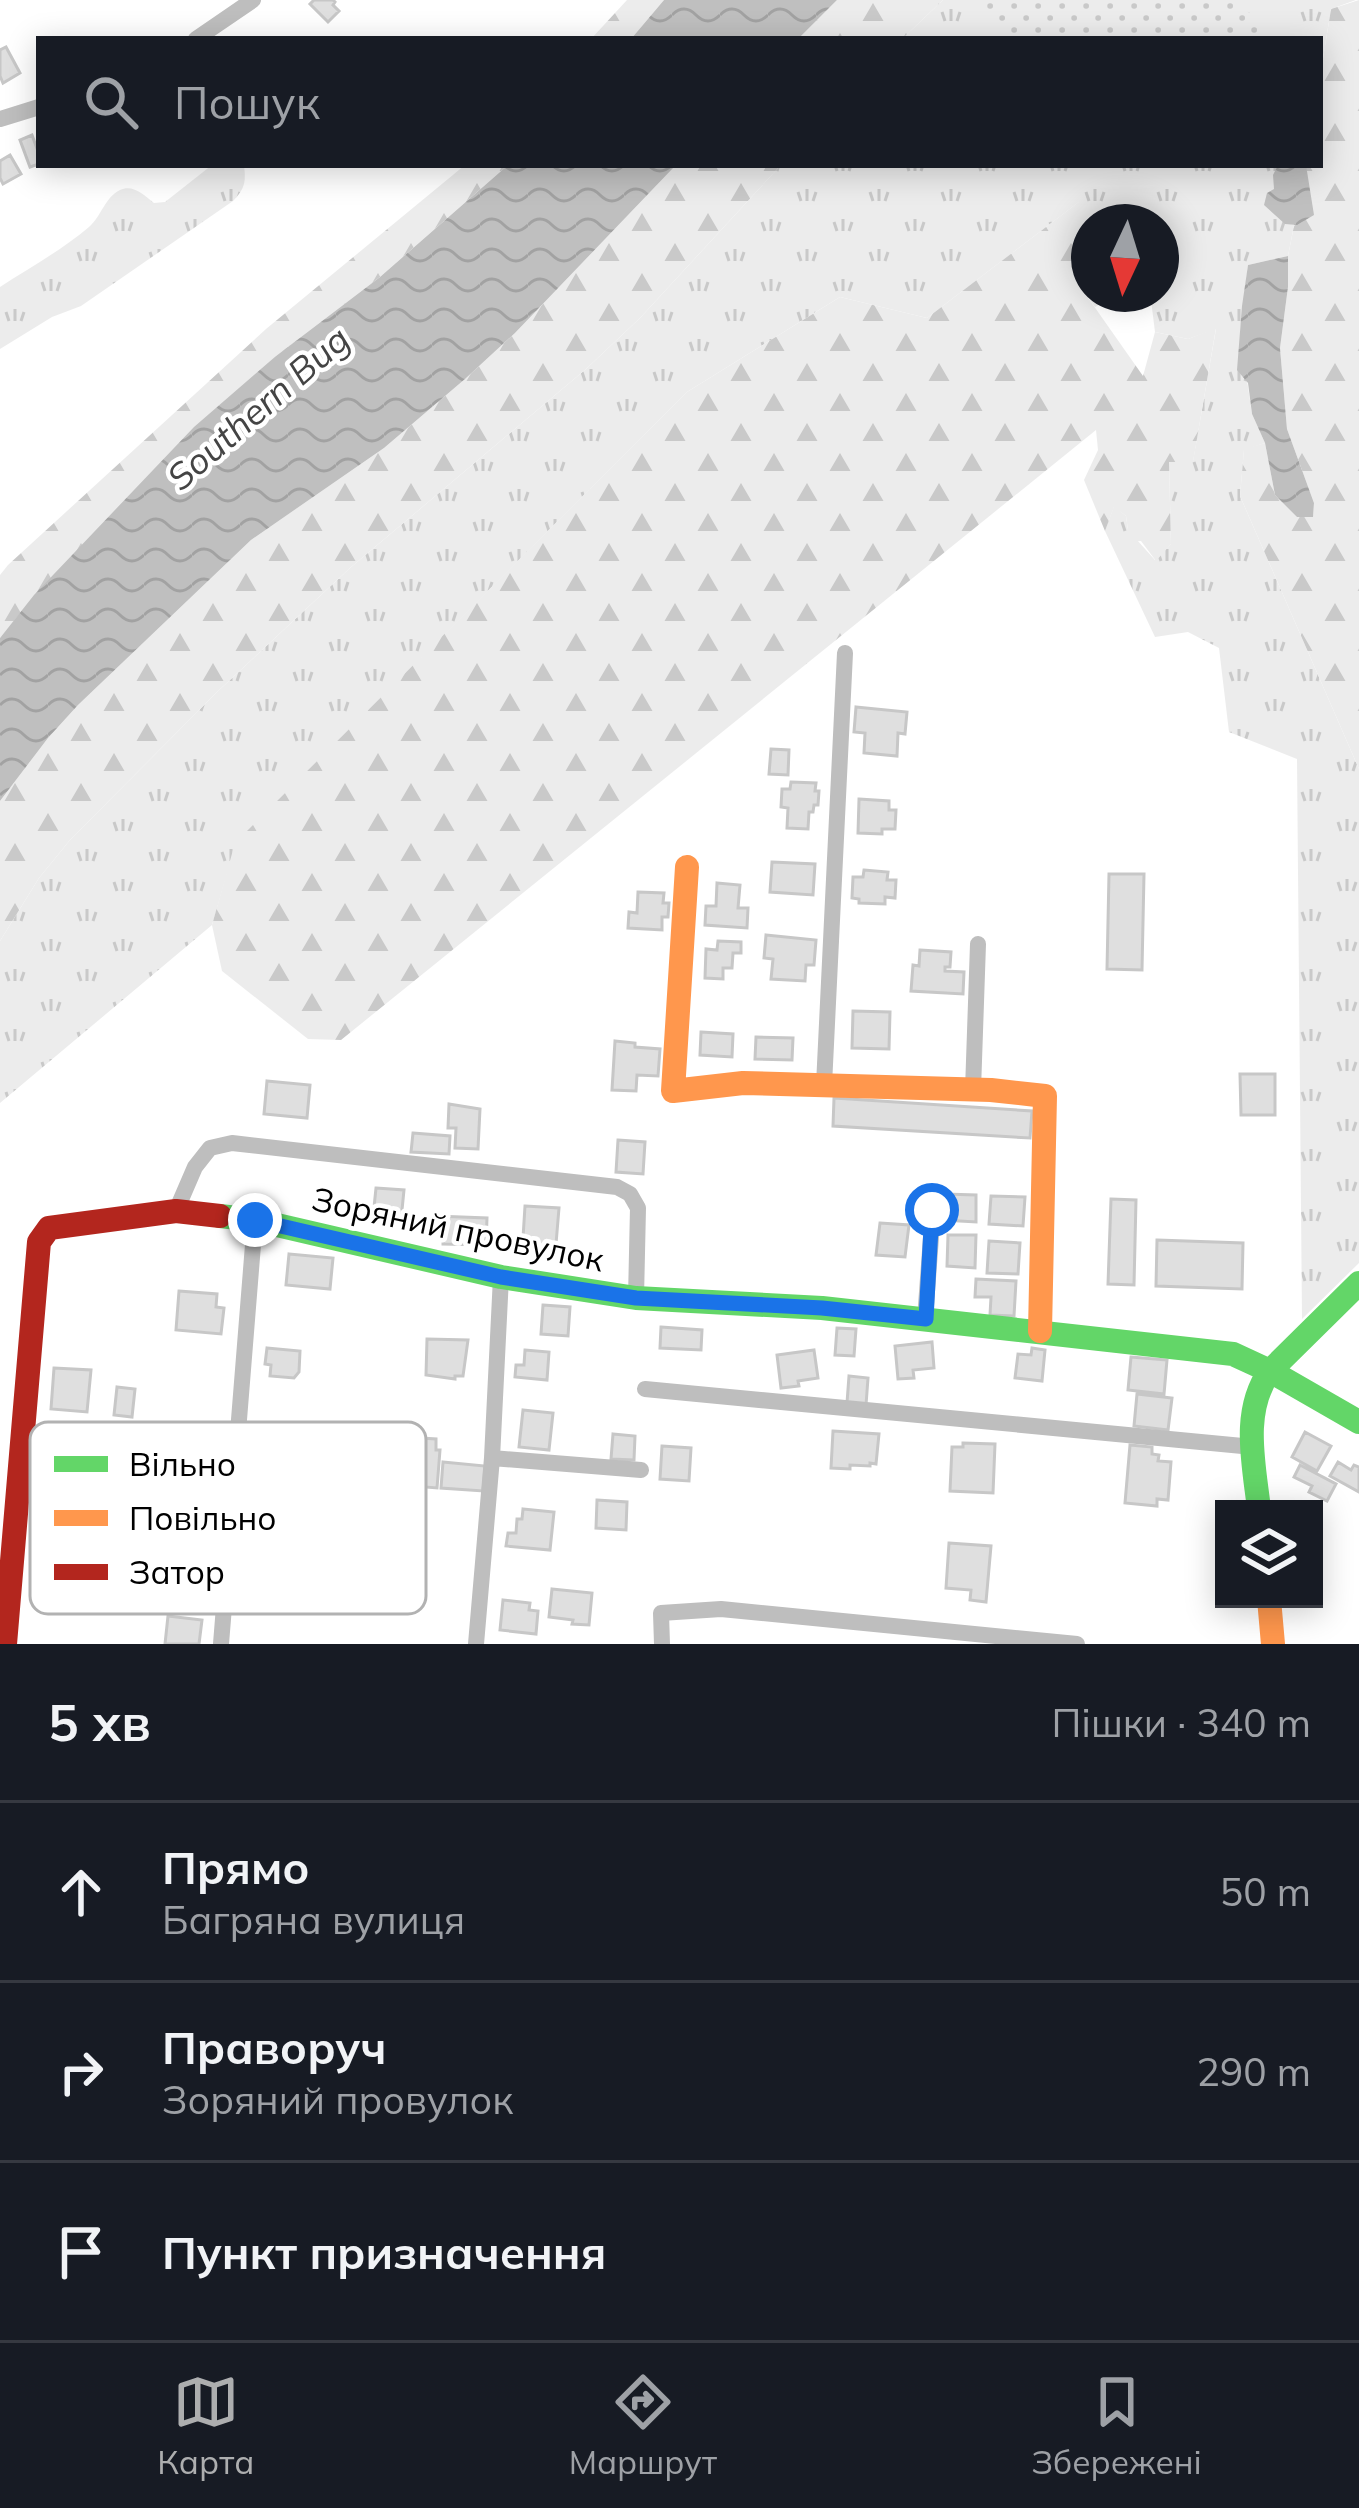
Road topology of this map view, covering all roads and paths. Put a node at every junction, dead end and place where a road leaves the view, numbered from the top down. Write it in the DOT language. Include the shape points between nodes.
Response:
graph roads {
  1 [pos="253,0"];
  2 [pos="200,36"];
  3 [pos="36,108"];
  4 [pos="0,119"];
  5 [pos="845,652"];
  6 [pos="687,867"];
  7 [pos="978,944"];
  8 [pos="824,1085"];
  9 [pos="973,1090"];
  10 [pos="176,1210"];
  11 [pos="932,1210"];
  12 [pos="255,1220"];
  13 [pos="501,1277"];
  14 [pos="1359,1282"];
  15 [pos="636,1298"];
  16 [pos="926,1319"];
  17 [pos="1040,1331"];
  18 [pos="1270,1371"];
  19 [pos="645,1389"];
  20 [pos="1359,1421"];
  21 [pos="239,1422"];
  22 [pos="1253,1448"];
  23 [pos="491,1458"];
  24 [pos="640,1470"];
  25 [pos="1258,1500"];
  26 [pos="1269,1608"];
  27 [pos="223,1614"];
  28 [pos="4,1644"];
  29 [pos="221,1644"];
  30 [pos="476,1644"];
  31 [pos="662,1644"];
  32 [pos="1077,1644"];
  33 [pos="1273,1644"];
  1 -- 2 [label="street"];
  3 -- 4 [label="street"];
  5 -- 8 [label="street"];
  6 -- 8 [label="street" via="673,1090"];
  7 -- 9 [label="street"];
  8 -- 9 [label="street"];
  9 -- 17 [label="street" via="1046,1096"];
  10 -- 12 [label="street, Зоряний провулок"];
  10 -- 15 [label="street" via="210,1148 232,1143 617,1187 638,1208"];
  10 -- 28 [label="street, Зоряний провулок" via="49,1228 39,1241"];
  11 -- 16 [label="street"];
  12 -- 13 [label="street, Зоряний провулок"];
  12 -- 21 [label="street"];
  13 -- 15 [label="street, Зоряний провулок"];
  13 -- 23 [label="street"];
  14 -- 18 [label="street"];
  15 -- 16 [label="street, Зоряний провулок"];
  16 -- 17 [label="street, Зоряний провулок"];
  17 -- 18 [label="street, Зоряний провулок" via="1233,1354"];
  18 -- 20 [label="street, Зоряний провулок"];
  18 -- 22 [label="street" via="1259,1388"];
  19 -- 22 [label="street"];
  22 -- 25 [label="street"];
  23 -- 24 [label="street"];
  23 -- 30 [label="street"];
  26 -- 33 [label="street"];
  27 -- 29 [label="street"];
  31 -- 32 [label="street" via="661,1613 721,1609"];
}
